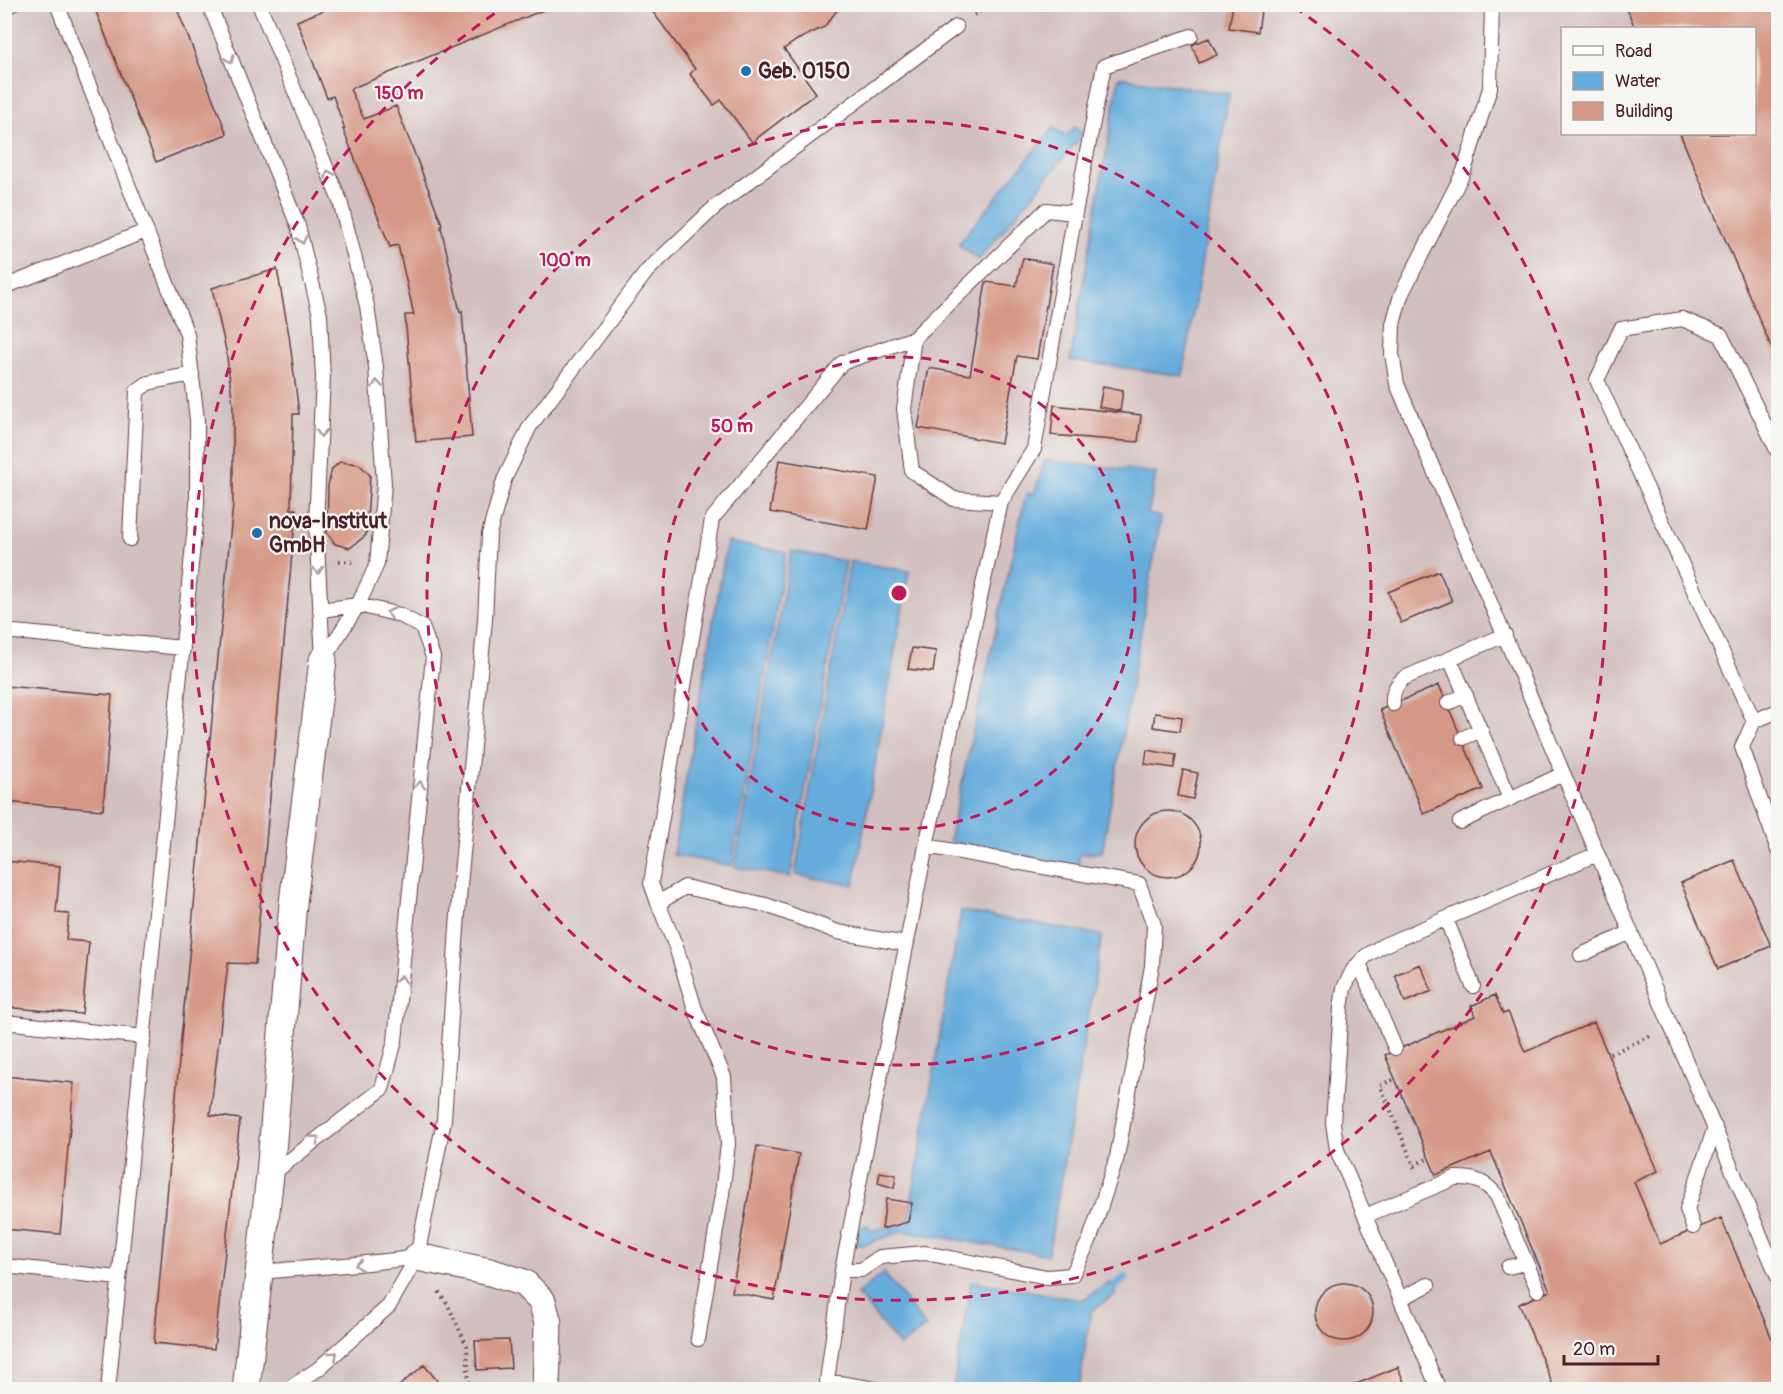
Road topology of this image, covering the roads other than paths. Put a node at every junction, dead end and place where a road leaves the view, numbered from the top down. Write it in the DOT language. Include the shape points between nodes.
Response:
graph roads {
  1 [pos="12,4"];
  2 [pos="57,4"];
  3 [pos="208,4"];
  4 [pos="259,4"];
  5 [pos="1492,4"];
  6 [pos="4,8"];
  7 [pos="956,27"];
  8 [pos="1191,36"];
  9 [pos="1076,213"];
  10 [pos="146,231"];
  11 [pos="4,286"];
  12 [pos="914,338"];
  13 [pos="192,374"];
  14 [pos="1779,452"];
  15 [pos="1001,502"];
  16 [pos="130,539"];
  17 [pos="358,605"];
  18 [pos="320,610"];
  19 [pos="4,631"];
  20 [pos="1505,635"];
  21 [pos="183,648"];
  22 [pos="1450,659"];
  23 [pos="323,660"];
  24 [pos="1466,695"];
  25 [pos="1448,703"];
  26 [pos="1394,704"];
  27 [pos="1779,711"];
  28 [pos="1754,721"];
  29 [pos="1481,730"];
  30 [pos="1463,738"];
  31 [pos="1563,774"];
  32 [pos="1510,799"];
  33 [pos="1460,822"];
  34 [pos="927,846"];
  35 [pos="1779,850"];
  36 [pos="1597,854"];
  37 [pos="658,903"];
  38 [pos="1446,919"];
  39 [pos="1630,932"];
  40 [pos="906,944"];
  41 [pos="1581,955"];
  42 [pos="1359,963"];
  43 [pos="1473,986"];
  44 [pos="4,1022"];
  45 [pos="144,1037"];
  46 [pos="1395,1048"];
  47 [pos="1714,1127"];
  48 [pos="270,1175"];
  49 [pos="1365,1216"];
  50 [pos="1693,1227"];
  51 [pos="417,1257"];
  52 [pos="1526,1263"];
  53 [pos="4,1266"];
  54 [pos="1508,1267"];
  55 [pos="842,1270"];
  56 [pos="259,1272"];
  57 [pos="1779,1276"];
  58 [pos="119,1278"];
  59 [pos="1428,1285"];
  60 [pos="1538,1290"];
  61 [pos="1400,1299"];
  62 [pos="698,1339"];
  63 [pos="826,1385"];
  64 [pos="108,1389"];
  65 [pos="246,1389"];
  66 [pos="287,1389"];
  67 [pos="546,1389"];
  68 [pos="881,1389"];
  69 [pos="1440,1389"];
  1 -- 6 [label="lane"];
  2 -- 10 [label="lane"];
  3 -- 18 [label="lane, one-way" via="298,226 320,315 323,378 316,512"];
  17 -- 4 [label="lane, one-way" via="377,564 384,484 376,367 366,298 340,201"];
  5 -- 20 [label="lane" via="1490,88 1464,171 1401,295 1393,324 1392,354 1397,384"];
  7 -- 51 [label="lane" via="715,207 647,271 530,426 504,480 489,534 444,1119"];
  8 -- 9 [label="lane" via="1104,66"];
  9 -- 12 [label="lane" via="1047,210"];
  9 -- 15 [label="lane" via="1034,449"];
  10 -- 11 [label="lane"];
  10 -- 13 [label="lane" via="187,334"];
  12 -- 15 [label="lane" via="904,409 912,471 954,499"];
  12 -- 37 [label="lane" via="842,363 712,519 651,883"];
  13 -- 16 [label="lane" via="148,383 137,391"];
  13 -- 21 [label="lane" via="197,420 197,505"];
  14 -- 28 [label="lane" via="1721,335 1682,319 1621,329 1597,380"];
  15 -- 34 [label="lane"];
  17 -- 18 [label="lane"];
  17 -- 23 [label="lane"];
  48 -- 17 [label="lane, one-way" via="382,1089 395,1041 433,657 422,627 400,615"];
  18 -- 23 [label="lane"];
  19 -- 21 [label="lane"];
  20 -- 22 [label="lane"];
  20 -- 31 [label="lane"];
  21 -- 45 [label="lane"];
  22 -- 24 [label="lane"];
  22 -- 26 [label="lane" via="1404,678 1394,691"];
  23 -- 48 [label="street" via="293,903"];
  24 -- 25 [label="lane"];
  24 -- 29 [label="lane"];
  27 -- 28 [label="lane"];
  28 -- 35 [label="lane" via="1742,747"];
  29 -- 30 [label="lane"];
  29 -- 32 [label="lane"];
  31 -- 32 [label="lane"];
  31 -- 36 [label="lane"];
  32 -- 33 [label="lane"];
  34 -- 40 [label="lane"];
  34 -- 55 [label="lane" via="1139,884 1154,925 1152,966 1117,1157 1090,1239 1072,1275 1047,1277 926,1253 880,1257 861,1270"];
  36 -- 38 [label="lane"];
  36 -- 39 [label="lane"];
  37 -- 40 [label="lane" via="685,887 766,905 838,932"];
  37 -- 62 [label="lane" via="724,1077 728,1144"];
  38 -- 42 [label="lane" via="1383,945"];
  38 -- 43 [label="lane"];
  39 -- 41 [label="lane"];
  39 -- 47 [label="lane"];
  40 -- 55 [label="lane"];
  42 -- 46 [label="lane"];
  42 -- 49 [label="lane" via="1344,988 1333,1123 1337,1150"];
  44 -- 45 [label="lane"];
  45 -- 58 [label="lane"];
  47 -- 50 [label="lane" via="1687,1209"];
  47 -- 57 [label="lane"];
  48 -- 56 [label="street"];
  49 -- 52 [label="lane" via="1455,1178 1468,1177 1490,1187 1497,1196"];
  49 -- 61 [label="lane"];
  51 -- 56 [label="lane, one-way" via="365,1265"];
  66 -- 51 [label="lane, one-way" via="318,1369 389,1306"];
  51 -- 67 [label="street" via="524,1283 542,1300 548,1323"];
  52 -- 54 [label="lane"];
  52 -- 60 [label="lane"];
  53 -- 58 [label="lane"];
  55 -- 63 [label="lane"];
  56 -- 65 [label="street"];
  58 -- 64 [label="lane"];
  59 -- 61 [label="lane"];
  61 -- 69 [label="lane"];
  63 -- 68 [label="lane"];
}
